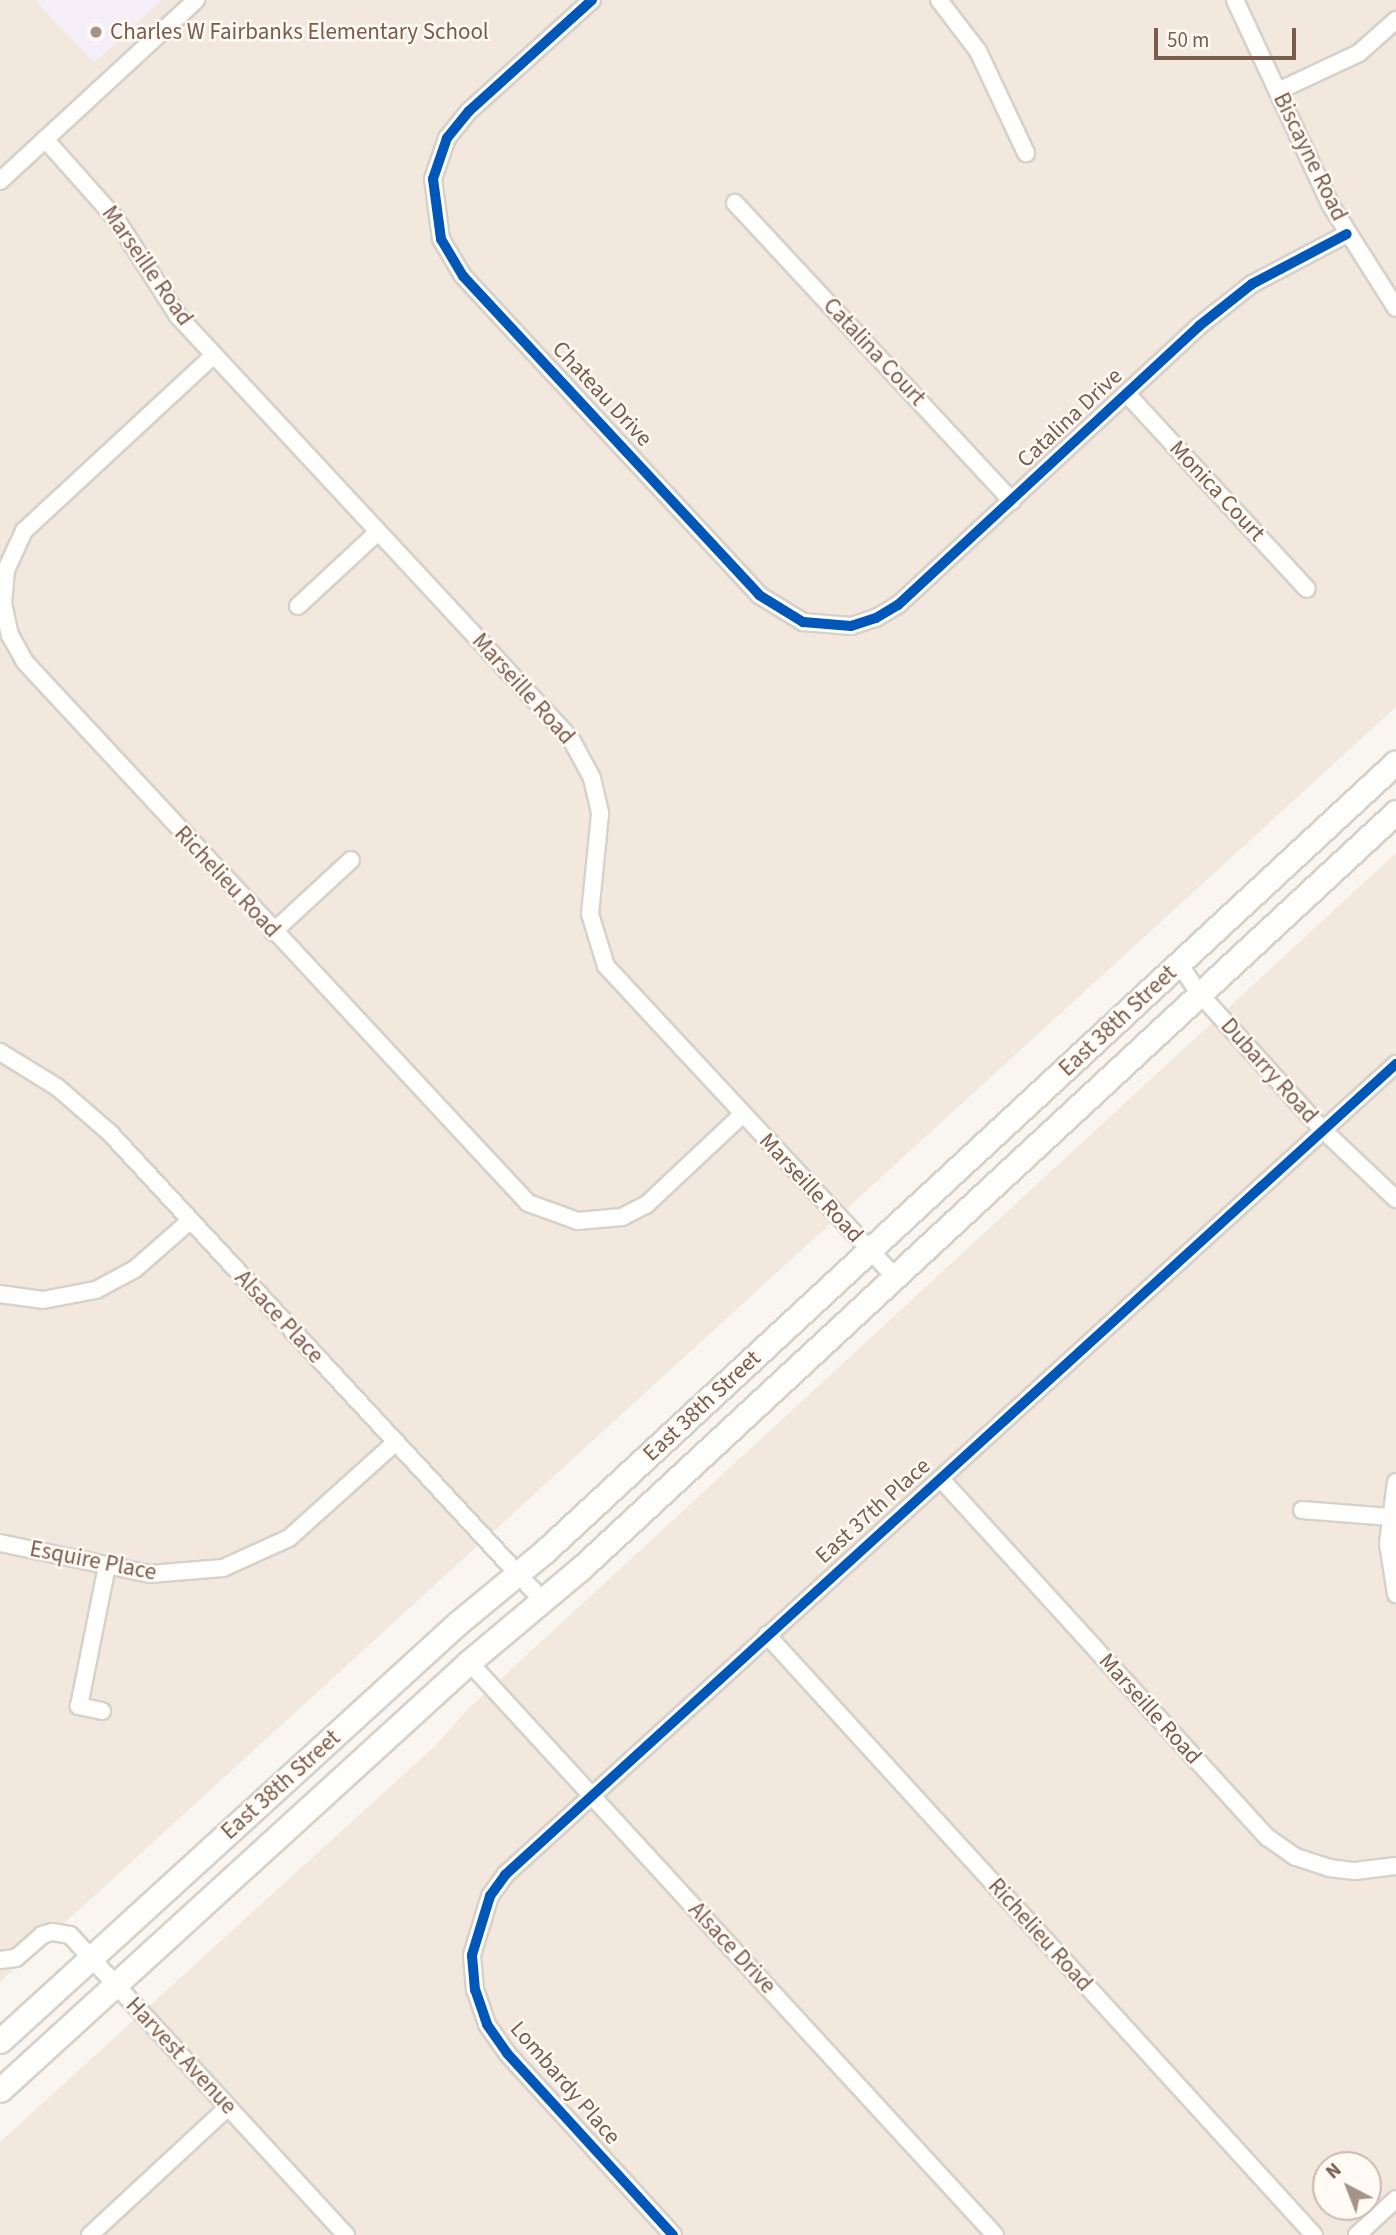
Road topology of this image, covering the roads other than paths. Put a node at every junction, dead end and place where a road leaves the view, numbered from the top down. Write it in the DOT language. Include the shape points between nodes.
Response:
graph roads {
  1 [pos="196,0"];
  2 [pos="593,0"];
  3 [pos="939,0"];
  4 [pos="1235,0"];
  5 [pos="1396,20"];
  6 [pos="1278,91"];
  7 [pos="45,139"];
  8 [pos="1026,153"];
  9 [pos="0,181"];
  10 [pos="735,202"];
  11 [pos="1347,234"];
  12 [pos="1396,308"];
  13 [pos="214,355"];
  14 [pos="1128,394"];
  15 [pos="1012,501"];
  16 [pos="378,532"];
  17 [pos="1307,589"];
  18 [pos="298,606"];
  19 [pos="825,626"];
  20 [pos="1396,762"];
  21 [pos="1396,812"];
  22 [pos="351,860"];
  23 [pos="274,932"];
  24 [pos="1180,965"];
  25 [pos="1199,993"];
  26 [pos="0,1052"];
  27 [pos="1396,1064"];
  28 [pos="742,1115"];
  29 [pos="1322,1129"];
  30 [pos="1396,1199"];
  31 [pos="191,1220"];
  32 [pos="871,1251"];
  33 [pos="895,1277"];
  34 [pos="0,1294"];
  35 [pos="395,1443"];
  36 [pos="941,1479"];
  37 [pos="1396,1482"];
  38 [pos="1302,1510"];
  39 [pos="1390,1517"];
  40 [pos="0,1543"];
  41 [pos="107,1566"];
  42 [pos="517,1574"];
  43 [pos="1396,1594"];
  44 [pos="542,1600"];
  45 [pos="767,1635"];
  46 [pos="469,1662"];
  47 [pos="102,1711"];
  48 [pos="593,1796"];
  49 [pos="1396,1866"];
  50 [pos="475,1938"];
  51 [pos="91,1958"];
  52 [pos="0,1960"];
  53 [pos="115,1985"];
  54 [pos="0,2041"];
  55 [pos="0,2090"];
  56 [pos="228,2108"];
  57 [pos="1396,2199"];
  58 [pos="90,2235"];
  59 [pos="346,2235"];
  60 [pos="673,2235"];
  61 [pos="995,2235"];
  62 [pos="1314,2235"];
  63 [pos="1357,2235"];
  1 -- 7 [label="street"];
  2 -- 19 [label="street, Chateau Drive" via="469,111 447,138 437,162 432,197 440,239 458,269 759,595 783,614"];
  3 -- 8 [label="street" via="975,44"];
  4 -- 6 [label="street, Biscayne Road"];
  5 -- 6 [label="street" via="1359,54"];
  6 -- 11 [label="street, Biscayne Road"];
  7 -- 9 [label="street"];
  7 -- 13 [label="street, Marseille Road" via="116,219 159,292"];
  10 -- 15 [label="street, Catalina Court"];
  11 -- 12 [label="street, Biscayne Road"];
  11 -- 14 [label="street, Catalina Drive" via="1252,284"];
  13 -- 16 [label="street, Marseille Road"];
  13 -- 23 [label="street, Richelieu Road" via="30,525 6,570 3,603 10,635 24,662"];
  14 -- 15 [label="street, Catalina Drive"];
  14 -- 17 [label="street, Monica Court"];
  15 -- 19 [label="street, Catalina Drive" via="898,605 860,624"];
  16 -- 18 [label="street"];
  16 -- 28 [label="street, Marseille Road" via="576,747 592,778 600,814 590,905 598,950 617,981"];
  20 -- 24 [label="main road, East 38th Street"];
  21 -- 25 [label="main road, East 38th Street"];
  22 -- 23 [label="street"];
  23 -- 28 [label="street, Richelieu Road" via="511,1189 554,1216 605,1221 638,1210"];
  24 -- 25 [label="street, Dubarry Road"];
  24 -- 32 [label="main road, East 38th Street"];
  25 -- 29 [label="street, Dubarry Road"];
  25 -- 33 [label="main road, East 38th Street"];
  26 -- 31 [label="street, Alsace Place" via="57,1087 98,1121"];
  27 -- 29 [label="street, East 37th Place"];
  28 -- 32 [label="street, Marseille Road"];
  29 -- 30 [label="street, Dubarry Road"];
  29 -- 36 [label="street, East 37th Place"];
  31 -- 34 [label="street" via="135,1269 96,1290 43,1300"];
  31 -- 35 [label="street, Alsace Place"];
  32 -- 33 [label="street, Marseille Road"];
  32 -- 42 [label="main road, East 38th Street"];
  33 -- 44 [label="main road, East 38th Street"];
  35 -- 41 [label="street, Esquire Place" via="304,1527 257,1555 186,1574 150,1574"];
  35 -- 42 [label="street, Alsace Place"];
  36 -- 45 [label="street, East 37th Place"];
  36 -- 49 [label="street, Marseille Road" via="1267,1837 1296,1857 1329,1868 1355,1871"];
  37 -- 39 [label="street"];
  38 -- 39 [label="street"];
  39 -- 43 [label="street" via="1390,1570"];
  40 -- 41 [label="street, Esquire Place"];
  41 -- 47 [label="street" via="79,1706"];
  42 -- 44 [label="street, Alsace Place"];
  42 -- 51 [label="main road, East 38th Street"];
  44 -- 46 [label="main road, East 38th Street"];
  45 -- 48 [label="street, East 37th Place"];
  45 -- 62 [label="street, Richelieu Road"];
  46 -- 48 [label="street, Alsace Drive"];
  46 -- 53 [label="main road, East 38th Street"];
  48 -- 50 [label="street, East 37th Place" via="505,1875 490,1896"];
  48 -- 61 [label="street, Alsace Drive"];
  50 -- 60 [label="street, Lombardy Place" via="475,1990 492,2032"];
  51 -- 52 [label="street, Harvest Avenue" via="70,1935 52,1932 16,1958"];
  51 -- 53 [label="street, Harvest Avenue"];
  51 -- 54 [label="main road, East 38th Street"];
  53 -- 55 [label="main road, East 38th Street"];
  53 -- 56 [label="street, Harvest Avenue"];
  56 -- 58 [label="street"];
  56 -- 59 [label="street, Harvest Avenue"];
  57 -- 63 [label="street"];
}
